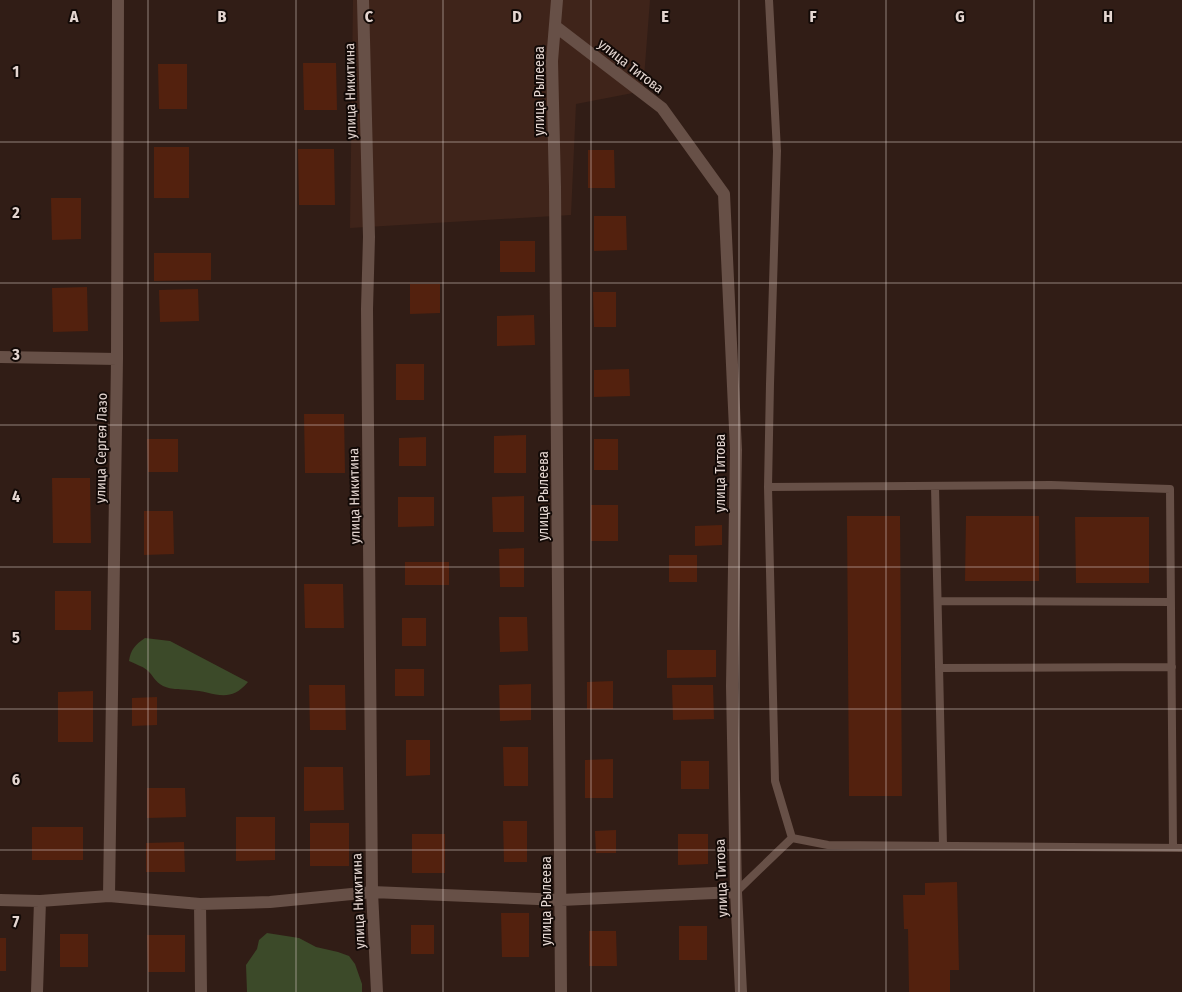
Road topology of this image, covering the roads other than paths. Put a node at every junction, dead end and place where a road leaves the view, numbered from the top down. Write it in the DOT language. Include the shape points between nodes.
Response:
graph roads {
  1 [pos="118,0"];
  2 [pos="363,0"];
  3 [pos="557,0"];
  4 [pos="769,0"];
  5 [pos="555,26"];
  6 [pos="0,357"];
  7 [pos="117,359"];
  8 [pos="936,486"];
  9 [pos="768,487"];
  10 [pos="938,601"];
  11 [pos="1171,602"];
  12 [pos="1172,667"];
  13 [pos="939,668"];
  14 [pos="792,838"];
  15 [pos="943,846"];
  16 [pos="1173,848"];
  17 [pos="1182,848"];
  18 [pos="372,892"];
  19 [pos="736,892"];
  20 [pos="109,896"];
  21 [pos="0,900"];
  22 [pos="561,900"];
  23 [pos="40,901"];
  24 [pos="200,904"];
  25 [pos="37,992"];
  26 [pos="201,992"];
  27 [pos="377,992"];
  28 [pos="561,992"];
  29 [pos="741,992"];
  1 -- 7 [label="street, улица Сергея Лазо"];
  2 -- 18 [label="street, улица Никитина" via="369,237"];
  3 -- 5 [label="street, улица Рылеева"];
  4 -- 9 [label="lane" via="777,151"];
  5 -- 19 [label="street, улица Титова" via="662,108 724,194 736,450 732,686"];
  5 -- 22 [label="street, улица Рылеева" via="552,61 556,187"];
  6 -- 7 [label="street"];
  7 -- 20 [label="street, улица Сергея Лазо"];
  8 -- 9 [label="lane"];
  8 -- 10 [label="lane"];
  8 -- 11 [label="lane" via="1170,489"];
  9 -- 14 [label="lane" via="775,781"];
  10 -- 11 [label="lane"];
  10 -- 13 [label="lane"];
  11 -- 12 [label="lane"];
  12 -- 13 [label="lane"];
  12 -- 16 [label="lane"];
  13 -- 15 [label="lane"];
  14 -- 15 [label="lane" via="828,845"];
  14 -- 19 [label="lane"];
  15 -- 16 [label="lane"];
  16 -- 17 [label="lane"];
  18 -- 22 [label="street"];
  18 -- 24 [label="street" via="270,902"];
  18 -- 27 [label="street, улица Никитина"];
  19 -- 22 [label="street"];
  19 -- 29 [label="street, улица Титова"];
  20 -- 23 [label="street"];
  20 -- 24 [label="street"];
  21 -- 23 [label="street"];
  22 -- 28 [label="street, улица Рылеева"];
  23 -- 25 [label="street"];
  24 -- 26 [label="street"];
}
